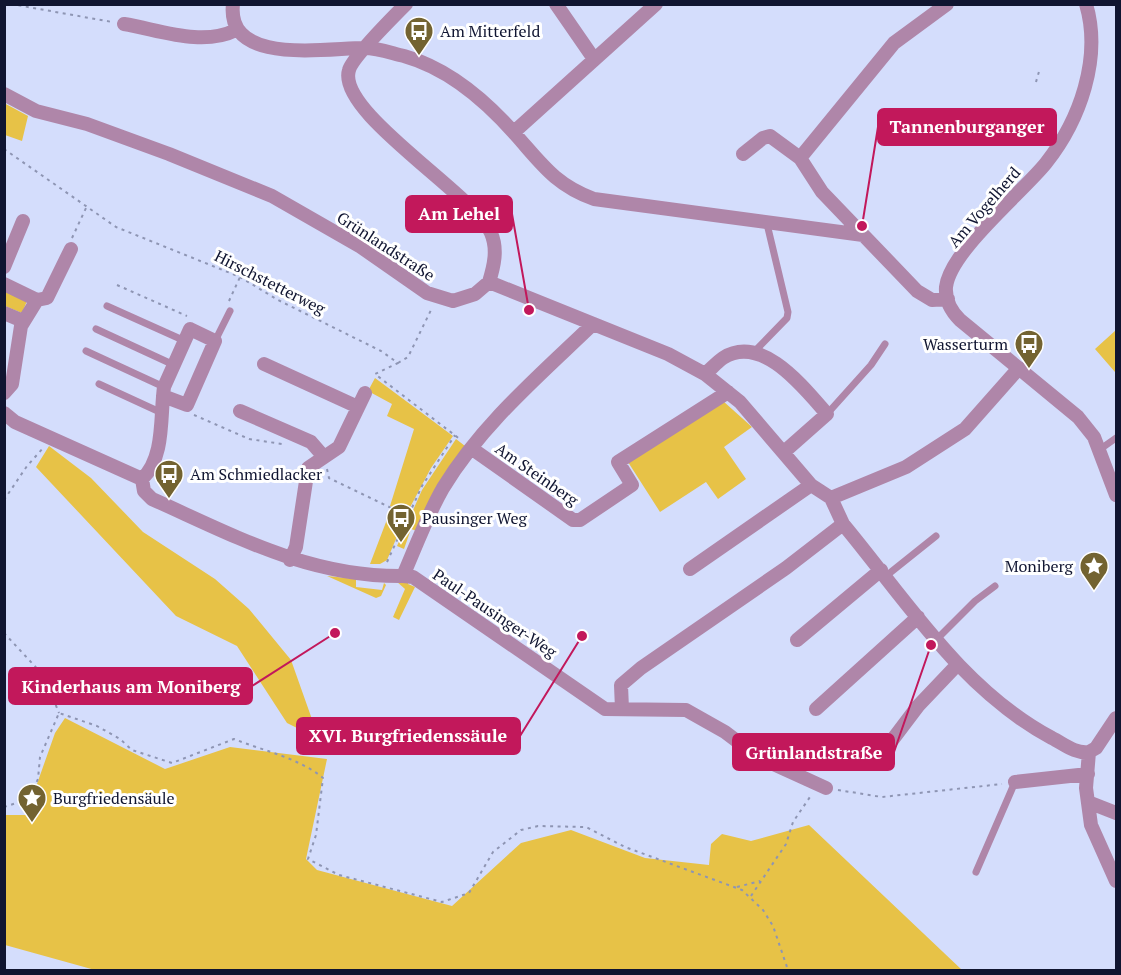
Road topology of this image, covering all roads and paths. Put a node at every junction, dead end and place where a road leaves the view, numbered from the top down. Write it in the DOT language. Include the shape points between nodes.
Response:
graph roads {
  1 [pos="11,4"];
  2 [pos="233,4"];
  3 [pos="406,4"];
  4 [pos="556,4"];
  5 [pos="656,4"];
  6 [pos="946,4"];
  7 [pos="1086,4"];
  8 [pos="124,24"];
  9 [pos="236,30"];
  10 [pos="367,48"];
  11 [pos="594,59"];
  12 [pos="1040,68"];
  13 [pos="1036,82"];
  14 [pos="4,94"];
  15 [pos="514,132"];
  16 [pos="4,149"];
  17 [pos="743,154"];
  18 [pos="800,158"];
  19 [pos="86,207"];
  20 [pos="23,221"];
  21 [pos="767,224"];
  22 [pos="863,235"];
  23 [pos="71,249"];
  24 [pos="4,267"];
  25 [pos="240,277"];
  26 [pos="489,282"];
  27 [pos="4,284"];
  28 [pos="117,285"];
  29 [pos="232,294"];
  30 [pos="437,297"];
  31 [pos="948,299"];
  32 [pos="37,300"];
  33 [pos="107,306"];
  34 [pos="230,311"];
  35 [pos="4,313"];
  36 [pos="23,321"];
  37 [pos="593,324"];
  38 [pos="96,328"];
  39 [pos="187,335"];
  40 [pos="215,341"];
  41 [pos="885,344"];
  42 [pos="86,351"];
  43 [pos="754,352"];
  44 [pos="398,363"];
  45 [pos="174,364"];
  46 [pos="264,364"];
  47 [pos="1019,368"];
  48 [pos="705,374"];
  49 [pos="99,384"];
  50 [pos="163,392"];
  51 [pos="728,392"];
  52 [pos="4,393"];
  53 [pos="365,393"];
  54 [pos="187,405"];
  55 [pos="358,407"];
  56 [pos="240,411"];
  57 [pos="4,412"];
  58 [pos="162,413"];
  59 [pos="827,414"];
  60 [pos="455,435"];
  61 [pos="53,437"];
  62 [pos="1116,438"];
  63 [pos="289,445"];
  64 [pos="471,448"];
  65 [pos="1099,450"];
  66 [pos="784,453"];
  67 [pos="324,457"];
  68 [pos="142,479"];
  69 [pos="810,485"];
  70 [pos="1116,495"];
  71 [pos="831,498"];
  72 [pos="4,500"];
  73 [pos="408,516"];
  74 [pos="843,524"];
  75 [pos="936,536"];
  76 [pos="290,560"];
  77 [pos="385,567"];
  78 [pos="690,570"];
  79 [pos="884,573"];
  80 [pos="403,576"];
  81 [pos="995,586"];
  82 [pos="918,616"];
  83 [pos="4,633"];
  84 [pos="937,639"];
  85 [pos="797,640"];
  86 [pos="957,665"];
  87 [pos="622,709"];
  88 [pos="816,709"];
  89 [pos="59,712"];
  90 [pos="1116,718"];
  91 [pos="886,747"];
  92 [pos="1089,752"];
  93 [pos="1088,774"];
  94 [pos="1015,782"];
  95 [pos="822,786"];
  96 [pos="1088,802"];
  97 [pos="4,807"];
  98 [pos="1116,813"];
  99 [pos="976,872"];
  100 [pos="760,881"];
  101 [pos="1116,881"];
  102 [pos="734,888"];
  103 [pos="751,896"];
  104 [pos="788,970"];
  1 -- 8 [label="path"];
  2 -- 9 [label="street"];
  3 -- 10 [label="street"];
  4 -- 11 [label="street"];
  5 -- 11 [label="street"];
  6 -- 18 [label="street" via="894,43"];
  7 -- 31 [label="street, Am Vogelherd" via="1091,28 1090,69 1066,131 1045,164 976,237 946,287"];
  8 -- 9 [label="street" via="204,39 223,37"];
  9 -- 10 [label="street" via="244,38 274,49"];
  10 -- 15 [label="street" via="409,57 440,71 480,99"];
  10 -- 26 [label="street" via="348,71 355,97 424,167 483,219 492,234 495,254"];
  11 -- 15 [label="street"];
  12 -- 13 [label="path"];
  14 -- 30 [label="street, Grünlandstraße" via="36,111 87,124 272,196"];
  15 -- 21 [label="street" via="554,178 577,193 594,199"];
  16 -- 19 [label="path, Hirschstetterweg"];
  17 -- 18 [label="street" via="770,136"];
  18 -- 22 [label="street" via="822,192"];
  19 -- 23 [label="path" via="69,244"];
  19 -- 25 [label="path, Hirschstetterweg" via="136,237"];
  20 -- 24 [label="street"];
  21 -- 22 [label="street"];
  21 -- 43 [label="lane" via="788,312 787,318"];
  22 -- 31 [label="street" via="918,291 932,300"];
  23 -- 32 [label="street" via="47,298"];
  25 -- 29 [label="path"];
  25 -- 44 [label="path, Hirschstetterweg"];
  26 -- 30 [label="street, Grünlandstraße" via="475,294 453,301"];
  26 -- 37 [label="street"];
  27 -- 32 [label="street"];
  28 -- 39 [label="path" via="190,318"];
  30 -- 44 [label="path" via="408,357"];
  31 -- 47 [label="street" via="950,310 960,320"];
  32 -- 36 [label="street" via="28,319"];
  33 -- 39 [label="lane"];
  34 -- 40 [label="lane"];
  35 -- 36 [label="street"];
  36 -- 52 [label="street" via="12,384"];
  37 -- 48 [label="street" via="668,354"];
  37 -- 64 [label="street" via="500,413"];
  38 -- 45 [label="lane"];
  39 -- 40 [label="street"];
  39 -- 45 [label="street"];
  40 -- 54 [label="street"];
  41 -- 59 [label="lane"];
  42 -- 50 [label="lane"];
  43 -- 48 [label="street" via="724,357"];
  43 -- 59 [label="street" via="774,362"];
  44 -- 60 [label="path" via="375,374"];
  45 -- 50 [label="street"];
  46 -- 55 [label="street"];
  47 -- 65 [label="street" via="1078,417"];
  47 -- 71 [label="street" via="965,429 906,467"];
  48 -- 51 [label="street"];
  49 -- 58 [label="lane"];
  50 -- 54 [label="street"];
  50 -- 58 [label="street"];
  51 -- 64 [label="street, Am Steinberg" via="618,462 632,485 580,520 573,520"];
  51 -- 66 [label="street"];
  53 -- 55 [label="street"];
  54 -- 63 [label="path" via="191,413 249,439"];
  55 -- 67 [label="street" via="339,447"];
  56 -- 67 [label="street" via="311,442"];
  57 -- 61 [label="street" via="15,422"];
  58 -- 68 [label="street" via="154,462"];
  59 -- 66 [label="street"];
  60 -- 64 [label="path"];
  60 -- 73 [label="path"];
  61 -- 68 [label="street"];
  61 -- 72 [label="path"];
  62 -- 65 [label="lane"];
  64 -- 80 [label="street" via="427,517"];
  65 -- 70 [label="street"];
  66 -- 69 [label="street"];
  67 -- 73 [label="path" via="329,478"];
  67 -- 76 [label="street" via="308,468 296,547"];
  68 -- 76 [label="street" via="144,491 152,499"];
  69 -- 71 [label="street"];
  69 -- 78 [label="street"];
  71 -- 74 [label="street"];
  73 -- 77 [label="path"];
  74 -- 79 [label="street"];
  74 -- 87 [label="street" via="641,668 621,685"];
  75 -- 79 [label="lane"];
  76 -- 80 [label="street" via="343,573"];
  79 -- 82 [label="street"];
  79 -- 85 [label="street"];
  80 -- 87 [label="street, Paul-Pausinger-Weg" via="413,577 605,709"];
  81 -- 84 [label="lane"];
  82 -- 84 [label="street"];
  82 -- 88 [label="street"];
  83 -- 89 [label="path" via="44,676"];
  84 -- 86 [label="street"];
  86 -- 91 [label="street"];
  86 -- 92 [label="street" via="1024,723 1078,752"];
  87 -- 95 [label="street, Paul-Pausinger-Weg" via="686,710 758,757"];
  89 -- 97 [label="path" via="40,757 29,799"];
  89 -- 102 [label="path" via="97,726 132,750 172,763 234,739 307,765 323,778 308,859 375,885 442,902 469,893 493,852 520,830 537,826 586,827 625,847"];
  90 -- 92 [label="street"];
  92 -- 93 [label="street"];
  93 -- 94 [label="street"];
  93 -- 96 [label="street"];
  94 -- 95 [label="path" via="882,797"];
  94 -- 99 [label="lane"];
  95 -- 100 [label="path" via="793,822 786,844"];
  96 -- 98 [label="street"];
  96 -- 101 [label="street" via="1091,825"];
  100 -- 102 [label="path"];
  100 -- 103 [label="path"];
  102 -- 103 [label="path"];
  103 -- 104 [label="path" via="773,926"];
}
